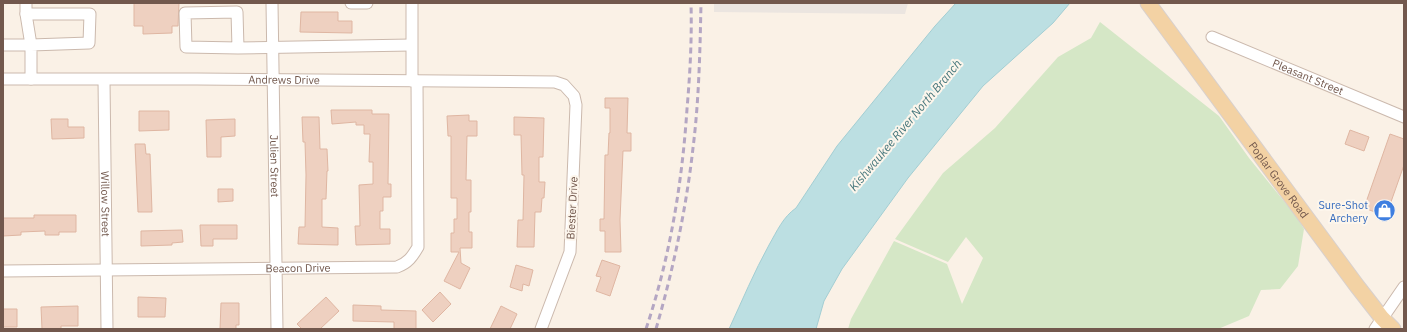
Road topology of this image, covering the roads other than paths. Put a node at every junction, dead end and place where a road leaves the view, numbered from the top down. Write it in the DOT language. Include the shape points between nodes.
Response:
graph roads {
  1 [pos="272,3"];
  2 [pos="351,3"];
  3 [pos="367,3"];
  4 [pos="412,3"];
  5 [pos="1148,3"];
  6 [pos="26,9"];
  7 [pos="1212,37"];
  8 [pos="3,45"];
  9 [pos="32,45"];
  10 [pos="412,45"];
  11 [pos="273,47"];
  12 [pos="238,48"];
  13 [pos="3,79"];
  14 [pos="31,79"];
  15 [pos="104,80"];
  16 [pos="274,80"];
  17 [pos="414,81"];
  18 [pos="564,85"];
  19 [pos="1404,117"];
  20 [pos="276,269"];
  21 [pos="106,270"];
  22 [pos="3,271"];
  23 [pos="1404,287"];
  24 [pos="1378,324"];
  25 [pos="106,329"];
  26 [pos="277,329"];
  27 [pos="541,329"];
  28 [pos="1393,329"];
  1 -- 11 [label="street, Julien Street"];
  2 -- 3 [label="street"];
  4 -- 10 [label="street, Beacon Drive"];
  5 -- 24 [label="main road, Poplar Grove Road"];
  6 -- 9 [label="street"];
  6 -- 9 [label="street" via="90,14 89,43"];
  7 -- 19 [label="street, Pleasant Street"];
  8 -- 9 [label="street"];
  9 -- 14 [label="street"];
  10 -- 11 [label="street"];
  10 -- 17 [label="street, Beacon Drive"];
  11 -- 12 [label="street"];
  11 -- 16 [label="street, Julien Street"];
  12 -- 12 [label="street" via="237,12 185,13 186,47"];
  13 -- 14 [label="street, Andrews Drive"];
  14 -- 15 [label="street, Andrews Drive"];
  15 -- 16 [label="street, Andrews Drive"];
  15 -- 21 [label="street, Willow Street"];
  16 -- 17 [label="street, Andrews Drive"];
  16 -- 20 [label="street, Julien Street"];
  17 -- 18 [label="street, Andrews Drive" via="520,81 555,82"];
  17 -- 20 [label="street, Beacon Drive" via="418,247 410,260 397,267"];
  18 -- 27 [label="street, Biester Drive" via="574,96 576,105 570,252"];
  20 -- 21 [label="street, Beacon Drive"];
  20 -- 26 [label="street, Julien Street"];
  21 -- 22 [label="street, Beacon Drive"];
  21 -- 25 [label="street, Willow Street"];
  23 -- 24 [label="street"];
  24 -- 28 [label="main road, Poplar Grove Road"];
}
